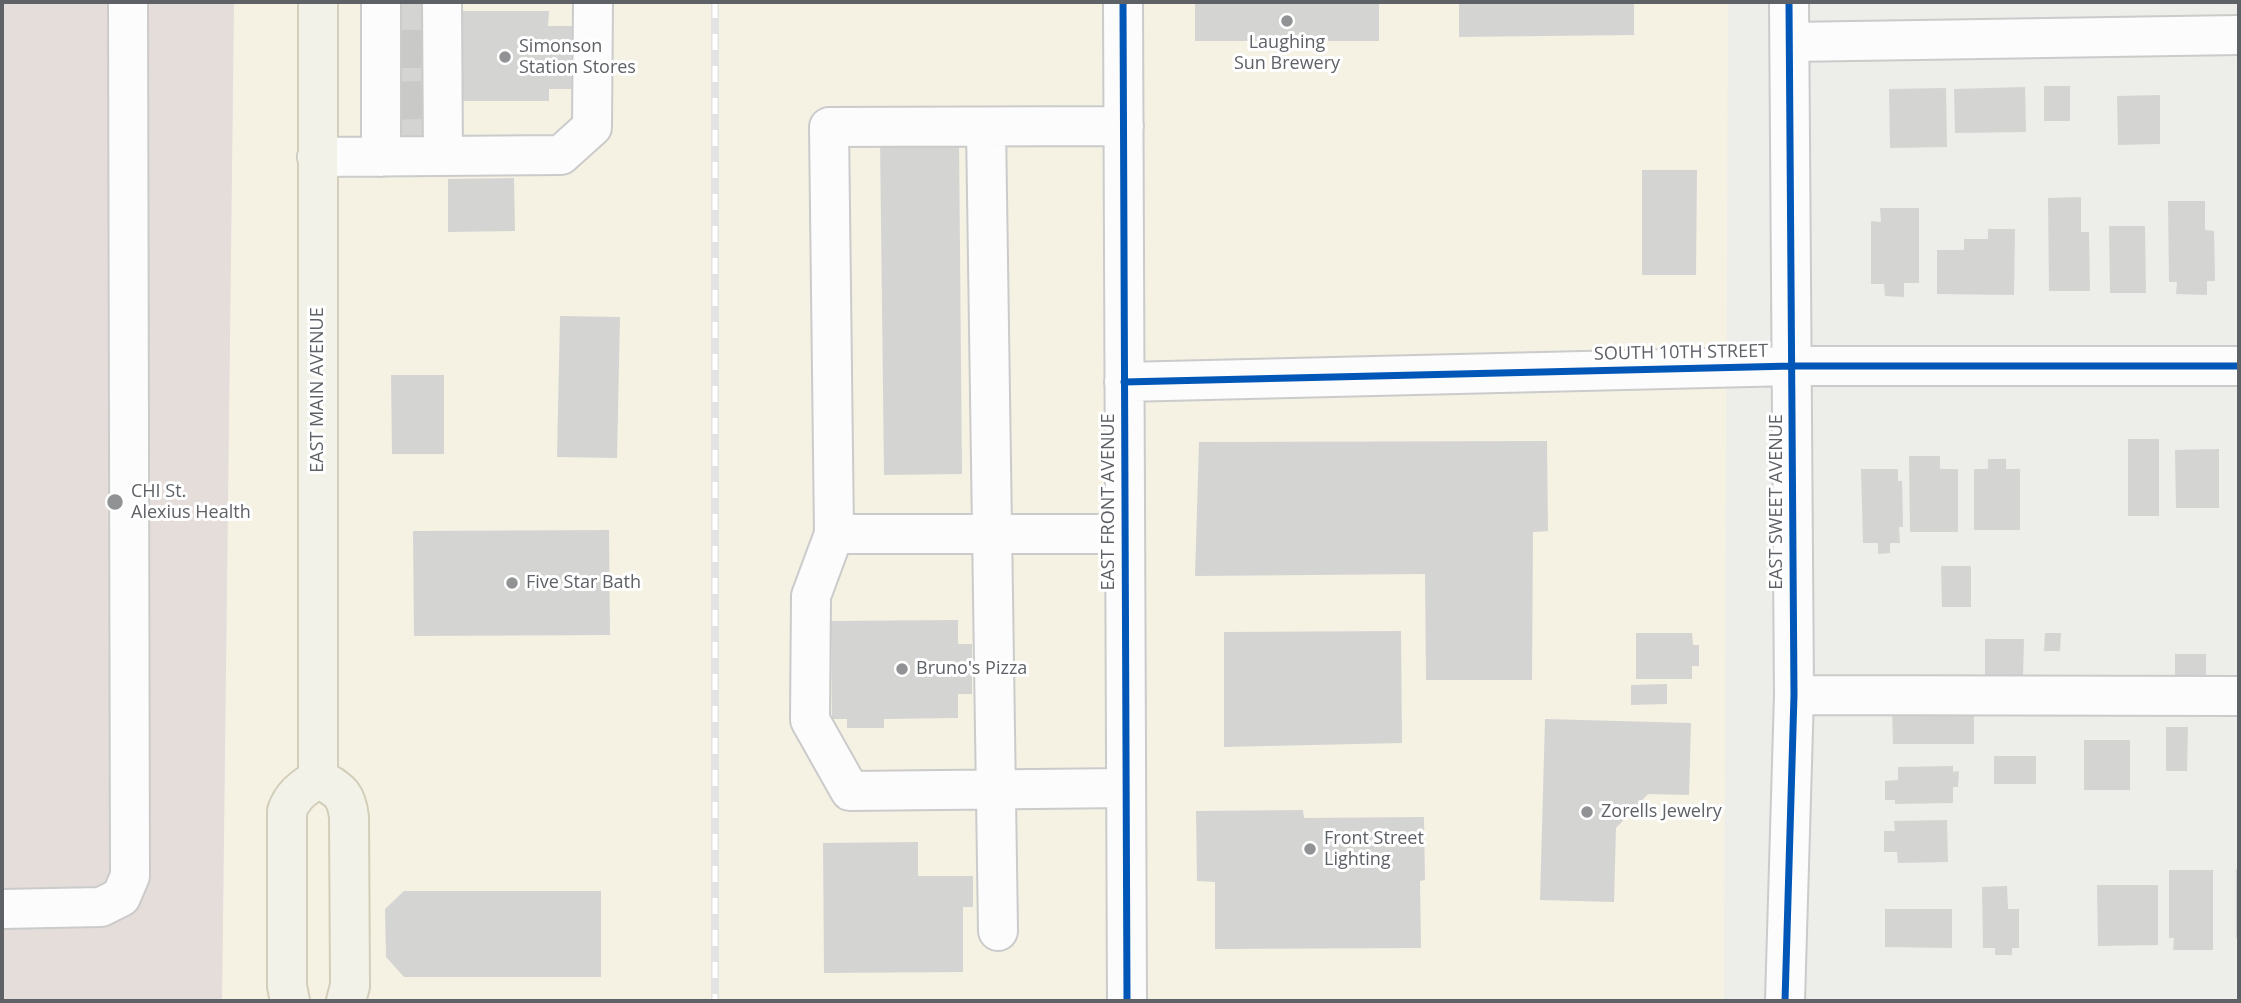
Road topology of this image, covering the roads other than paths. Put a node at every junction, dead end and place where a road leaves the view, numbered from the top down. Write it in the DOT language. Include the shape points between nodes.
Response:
graph roads {
  1 [pos="128,2"];
  2 [pos="318,2"];
  3 [pos="381,2"];
  4 [pos="442,2"];
  5 [pos="593,2"];
  6 [pos="1123,2"];
  7 [pos="1790,2"];
  8 [pos="2239,35"];
  9 [pos="1790,42"];
  10 [pos="986,127"];
  11 [pos="1124,127"];
  12 [pos="381,156"];
  13 [pos="443,156"];
  14 [pos="317,157"];
  15 [pos="1792,366"];
  16 [pos="2239,366"];
  17 [pos="1124,382"];
  18 [pos="834,534"];
  19 [pos="993,534"];
  20 [pos="1125,534"];
  21 [pos="1794,695"];
  22 [pos="2239,696"];
  23 [pos="318,778"];
  24 [pos="1125,788"];
  25 [pos="996,790"];
  26 [pos="2,909"];
  27 [pos="998,931"];
  28 [pos="290,1001"];
  29 [pos="346,1001"];
  30 [pos="1127,1001"];
  31 [pos="1785,1001"];
  1 -- 26 [label="street" via="130,876 121,897 101,907"];
  2 -- 14 [label="main road, EAST MAIN AVENUE"];
  3 -- 12 [label="street"];
  4 -- 13 [label="street" via="433,49 434,101"];
  5 -- 13 [label="street" via="592,127 561,155"];
  6 -- 11 [label="street, EAST FRONT AVENUE"];
  7 -- 9 [label="street, EAST SWEET AVENUE"];
  8 -- 9 [label="street"];
  9 -- 15 [label="street, EAST SWEET AVENUE"];
  10 -- 11 [label="street"];
  10 -- 18 [label="street" via="829,127"];
  10 -- 19 [label="street"];
  11 -- 17 [label="street, EAST FRONT AVENUE"];
  12 -- 13 [label="street"];
  12 -- 14 [label="street"];
  14 -- 23 [label="main road, EAST MAIN AVENUE"];
  15 -- 16 [label="street, SOUTH 10TH STREET"];
  15 -- 17 [label="street, SOUTH 10TH STREET"];
  15 -- 21 [label="street, EAST SWEET AVENUE"];
  17 -- 20 [label="street, EAST FRONT AVENUE"];
  18 -- 19 [label="street"];
  18 -- 25 [label="street" via="811,596 810,720 850,791"];
  19 -- 20 [label="street"];
  19 -- 25 [label="street"];
  20 -- 24 [label="street, EAST FRONT AVENUE"];
  21 -- 22 [label="street"];
  21 -- 31 [label="street, EAST SWEET AVENUE"];
  23 -- 28 [label="main road" via="297,793 287,811"];
  23 -- 29 [label="main road" via="345,797 349,817 350,986"];
  24 -- 25 [label="street"];
  24 -- 30 [label="street, EAST FRONT AVENUE"];
  25 -- 27 [label="street"];
}
